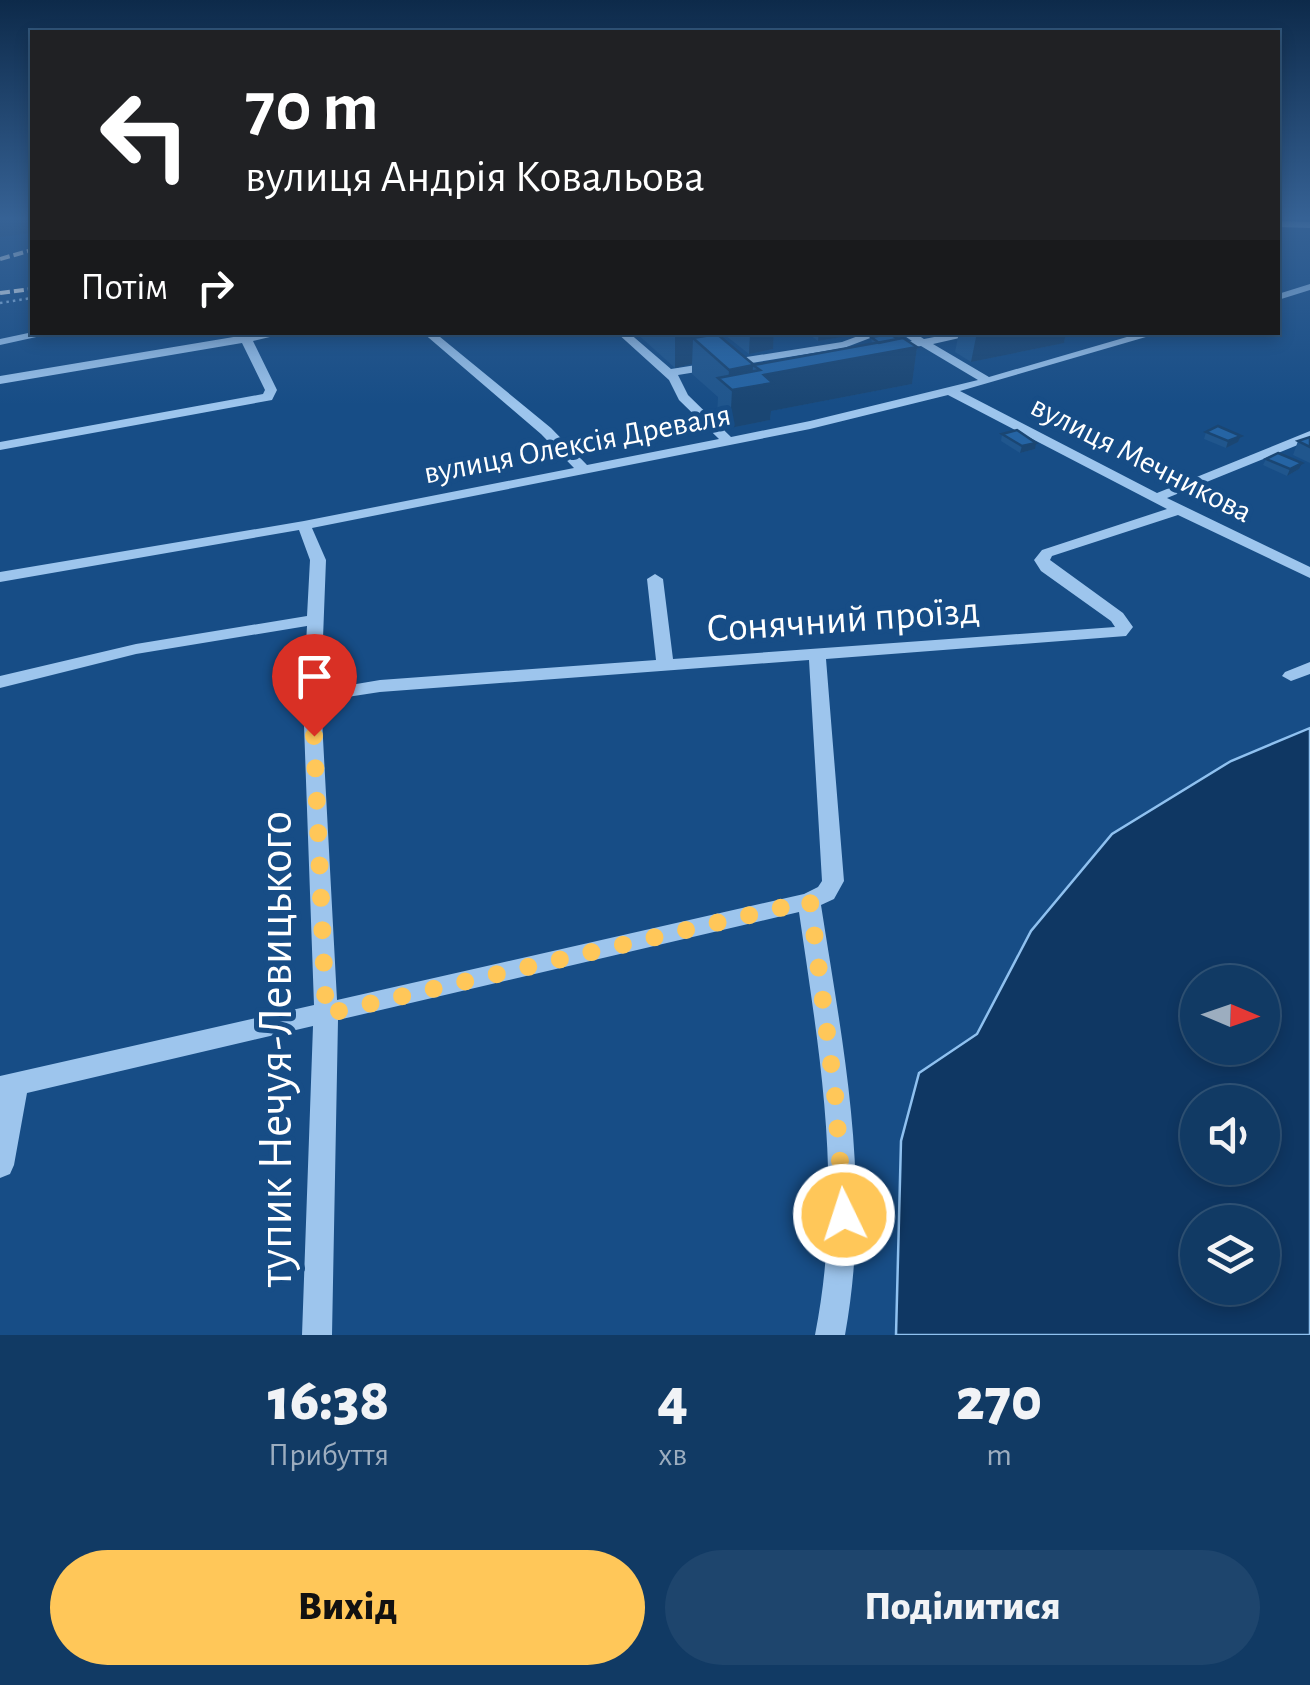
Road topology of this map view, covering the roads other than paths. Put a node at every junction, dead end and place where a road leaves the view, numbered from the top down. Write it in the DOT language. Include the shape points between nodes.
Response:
graph roads {
  1 [pos="1310,287"];
  2 [pos="1280,296"];
  3 [pos="38,335"];
  4 [pos="269,335"];
  5 [pos="432,335"];
  6 [pos="625,335"];
  7 [pos="873,335"];
  8 [pos="909,335"];
  9 [pos="963,335"];
  10 [pos="1148,335"];
  11 [pos="246,339"];
  12 [pos="0,342"];
  13 [pos="922,342"];
  14 [pos="844,345"];
  15 [pos="884,350"];
  16 [pos="858,352"];
  17 [pos="669,373"];
  18 [pos="0,380"];
  19 [pos="988,381"];
  20 [pos="950,391"];
  21 [pos="1308,438"];
  22 [pos="728,441"];
  23 [pos="0,446"];
  24 [pos="584,470"];
  25 [pos="1156,498"];
  26 [pos="1179,510"];
  27 [pos="304,525"];
  28 [pos="1310,573"];
  29 [pos="0,577"];
  30 [pos="654,579"];
  31 [pos="316,620"];
  32 [pos="817,655"];
  33 [pos="665,666"];
  34 [pos="1310,667"];
  35 [pos="1291,676"];
  36 [pos="0,682"];
  37 [pos="312,697"];
  38 [pos="810,901"];
  39 [pos="326,1014"];
  40 [pos="8,1086"];
  41 [pos="0,1165"];
  42 [pos="317,1335"];
  43 [pos="830,1335"];
  1 -- 2 [label="street"];
  3 -- 12 [label="street"];
  4 -- 11 [label="street"];
  5 -- 24 [label="street"];
  6 -- 17 [label="street"];
  7 -- 14 [label="street"];
  8 -- 13 [label="street"];
  9 -- 13 [label="street"];
  10 -- 19 [label="street, вулиця Олексія Древаля"];
  11 -- 18 [label="street"];
  11 -- 23 [label="street" via="271,390 268,398"];
  13 -- 15 [label="street"];
  13 -- 19 [label="street"];
  14 -- 16 [label="street"];
  14 -- 17 [label="street" via="783,360"];
  17 -- 22 [label="street" via="682,397"];
  19 -- 20 [label="street, вулиця Олексія Древаля"];
  20 -- 22 [label="street, вулиця Олексія Древаля"];
  20 -- 25 [label="street, вулиця Мечникова"];
  21 -- 25 [label="street"];
  22 -- 24 [label="street, вулиця Олексія Древаля"];
  24 -- 27 [label="street, вулиця Олексія Древаля"];
  25 -- 26 [label="street, вулиця Мечникова"];
  26 -- 28 [label="street, вулиця Мечникова"];
  26 -- 32 [label="street, Сонячний проїзд" via="1042,560 1117,617 1125,627 1120,632"];
  27 -- 29 [label="street, вулиця Олексія Древаля"];
  27 -- 31 [label="street, тупик Нечуя-Левицького" via="318,560"];
  30 -- 33 [label="street"];
  31 -- 36 [label="street" via="136,649"];
  31 -- 37 [label="street, тупик Нечуя-Левицького"];
  32 -- 33 [label="street, Сонячний проїзд"];
  32 -- 38 [label="street" via="833,881"];
  33 -- 37 [label="street, Сонячний проїзд" via="380,686"];
  34 -- 35 [label="street"];
  37 -- 39 [label="street, тупик Нечуя-Левицького"];
  38 -- 39 [label="street"];
  38 -- 43 [label="street" via="844,1215"];
  39 -- 40 [label="street"];
  39 -- 42 [label="street, тупик Нечуя-Левицького"];
  40 -- 41 [label="street"];
}
